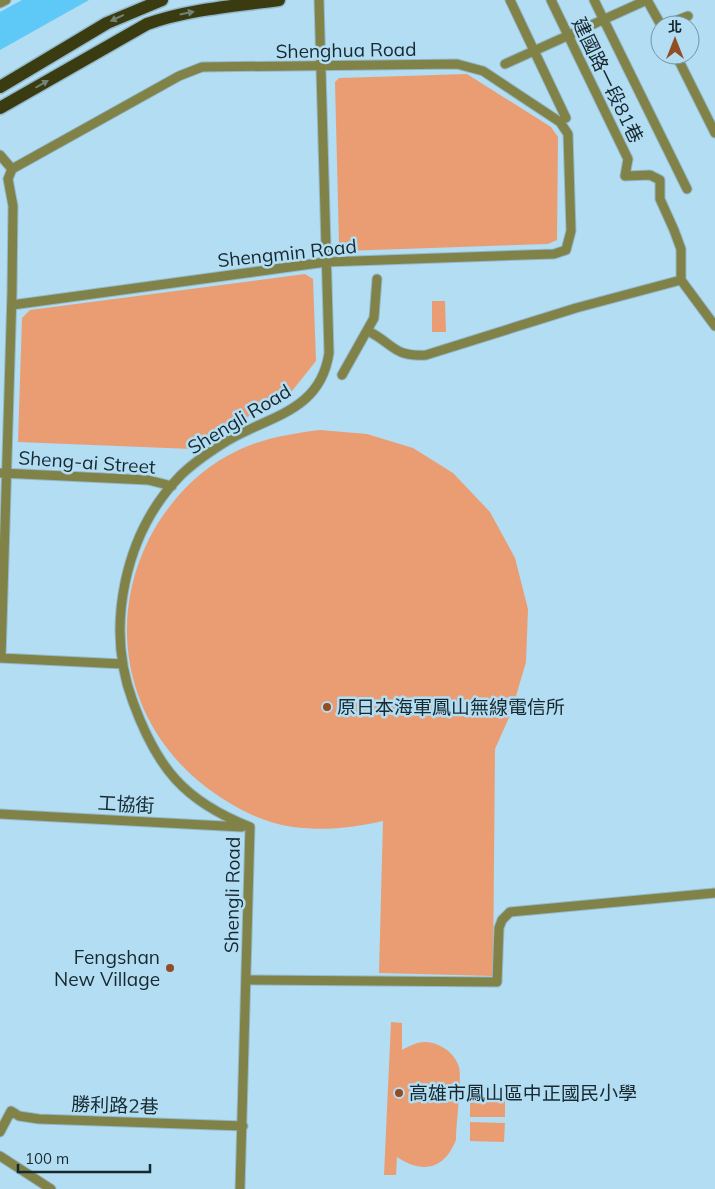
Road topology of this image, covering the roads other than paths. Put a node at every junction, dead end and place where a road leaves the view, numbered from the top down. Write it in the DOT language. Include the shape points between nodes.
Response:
graph roads {
  1 [pos="6,0"];
  2 [pos="162,0"];
  3 [pos="279,0"];
  4 [pos="319,0"];
  5 [pos="510,0"];
  6 [pos="551,0"];
  7 [pos="594,0"];
  8 [pos="647,0"];
  9 [pos="0,3"];
  10 [pos="657,15"];
  11 [pos="603,19"];
  12 [pos="569,37"];
  13 [pos="535,51"];
  14 [pos="505,64"];
  15 [pos="681,65"];
  16 [pos="321,67"];
  17 [pos="0,87"];
  18 [pos="0,108"];
  19 [pos="566,118"];
  20 [pos="715,133"];
  21 [pos="0,155"];
  22 [pos="12,169"];
  23 [pos="687,189"];
  24 [pos="566,250"];
  25 [pos="326,262"];
  26 [pos="377,279"];
  27 [pos="681,280"];
  28 [pos="12,305"];
  29 [pos="715,326"];
  30 [pos="368,331"];
  31 [pos="342,375"];
  32 [pos="4,382"];
  33 [pos="3,473"];
  34 [pos="172,486"];
  35 [pos="0,658"];
  36 [pos="123,664"];
  37 [pos="0,814"];
  38 [pos="250,827"];
  39 [pos="715,893"];
  40 [pos="246,980"];
  41 [pos="242,1126"];
  42 [pos="0,1132"];
  43 [pos="2,1161"];
  44 [pos="52,1189"];
  45 [pos="240,1189"];
  1 -- 9 [label="street"];
  2 -- 17 [label="main road, one-way" via="107,23"];
  18 -- 3 [label="main road, one-way" via="147,24 199,10"];
  4 -- 16 [label="street, Shengli Road"];
  5 -- 13 [label="street"];
  6 -- 12 [label="street, 建國路一段81巷"];
  7 -- 11 [label="street"];
  8 -- 10 [label="street"];
  8 -- 11 [label="street"];
  11 -- 12 [label="street"];
  11 -- 23 [label="street"];
  12 -- 13 [label="street"];
  12 -- 27 [label="street, 建國路一段81巷" via="628,159 626,176 650,175 660,180 660,199 681,249"];
  13 -- 14 [label="street"];
  13 -- 19 [label="street"];
  15 -- 20 [label="street"];
  16 -- 22 [label="street, Shenghua Road" via="202,67 192,70"];
  16 -- 24 [label="street, Shenghua Road" via="467,65 483,71 560,122 568,134 571,232"];
  16 -- 25 [label="street, Shengli Road"];
  21 -- 22 [label="street"];
  22 -- 28 [label="street" via="8,179 13,206"];
  24 -- 25 [label="street, Shengmin Road" via="554,254"];
  25 -- 28 [label="street, Shengmin Road"];
  25 -- 34 [label="street, Shengli Road" via="328,353 321,382 293,408 224,442"];
  26 -- 30 [label="street" via="374,318"];
  27 -- 29 [label="street"];
  27 -- 30 [label="street" via="576,308 426,355 404,355"];
  28 -- 32 [label="street"];
  30 -- 31 [label="street"];
  32 -- 33 [label="street"];
  33 -- 34 [label="street, Sheng-ai Street" via="148,480"];
  33 -- 35 [label="street"];
  34 -- 36 [label="street, Shengli Road" via="147,523 127,573 121,617"];
  35 -- 36 [label="street"];
  36 -- 38 [label="street, Shengli Road" via="142,728 171,777 218,814"];
  37 -- 38 [label="street, 工協街"];
  38 -- 40 [label="street, Shengli Road"];
  39 -- 40 [label="street" via="510,912 499,928 497,982"];
  40 -- 41 [label="street, Shengli Road"];
  41 -- 42 [label="street, 勝利路2巷" via="39,1119 11,1111"];
  41 -- 45 [label="street, Shengli Road"];
  43 -- 44 [label="street"];
}
